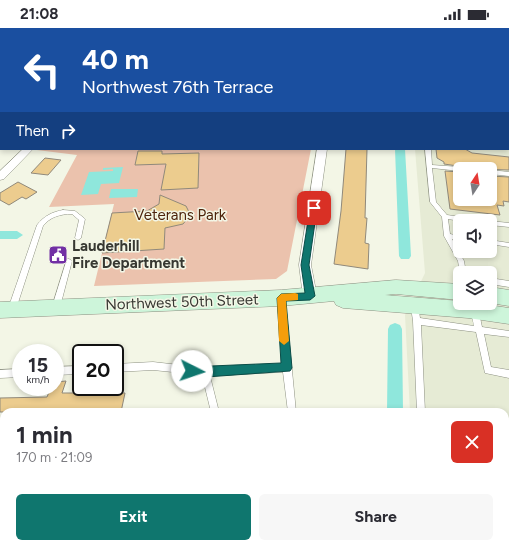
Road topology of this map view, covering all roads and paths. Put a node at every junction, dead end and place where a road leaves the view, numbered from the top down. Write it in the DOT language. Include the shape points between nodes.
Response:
graph roads {
  1 [pos="27,150"];
  2 [pos="320,150"];
  3 [pos="428,150"];
  4 [pos="430,166"];
  5 [pos="453,168"];
  6 [pos="497,173"];
  7 [pos="509,174"];
  8 [pos="0,177"];
  9 [pos="445,217"];
  10 [pos="453,218"];
  11 [pos="497,224"];
  12 [pos="509,225"];
  13 [pos="447,236"];
  14 [pos="453,237"];
  15 [pos="78,238"];
  16 [pos="497,243"];
  17 [pos="509,245"];
  18 [pos="69,261"];
  19 [pos="462,266"];
  20 [pos="497,282"];
  21 [pos="509,284"];
  22 [pos="453,291"];
  23 [pos="310,296"];
  24 [pos="497,296"];
  25 [pos="281,298"];
  26 [pos="509,298"];
  27 [pos="56,308"];
  28 [pos="6,310"];
  29 [pos="453,310"];
  30 [pos="475,310"];
  31 [pos="486,310"];
  32 [pos="416,314"];
  33 [pos="509,316"];
  34 [pos="479,330"];
  35 [pos="509,334"];
  36 [pos="124,368"];
  37 [pos="286,368"];
  38 [pos="205,372"];
  39 [pos="12,373"];
  40 [pos="0,374"];
  41 [pos="509,374"];
  42 [pos="214,408"];
  43 [pos="291,408"];
  44 [pos="421,408"];
  1 -- 8 [label="street"];
  2 -- 23 [label="street" via="305,265"];
  3 -- 4 [label="lane"];
  4 -- 5 [label="lane"];
  4 -- 9 [label="lane" via="433,202"];
  6 -- 7 [label="lane"];
  9 -- 10 [label="lane"];
  9 -- 13 [label="lane"];
  11 -- 12 [label="lane"];
  13 -- 14 [label="lane"];
  13 -- 19 [label="lane"];
  15 -- 28 [label="lane" via="82,219 73,212 56,213 43,220"];
  16 -- 17 [label="lane"];
  18 -- 27 [label="lane"];
  20 -- 21 [label="lane"];
  22 -- 23 [label="street, Northwest 50th Street" via="396,287"];
  23 -- 25 [label="street, Northwest 50th Street"];
  23 -- 32 [label="street"];
  24 -- 26 [label="street"];
  25 -- 27 [label="street, Northwest 50th Street"];
  25 -- 37 [label="lane"];
  27 -- 28 [label="street, Northwest 50th Street"];
  29 -- 32 [label="street"];
  30 -- 34 [label="lane"];
  31 -- 33 [label="street"];
  32 -- 34 [label="lane"];
  32 -- 44 [label="lane"];
  34 -- 35 [label="lane"];
  34 -- 41 [label="lane" via="488,370"];
  36 -- 38 [label="lane" via="153,366"];
  37 -- 38 [label="lane"];
  37 -- 43 [label="lane"];
  38 -- 42 [label="lane"];
  39 -- 40 [label="lane"];
}
